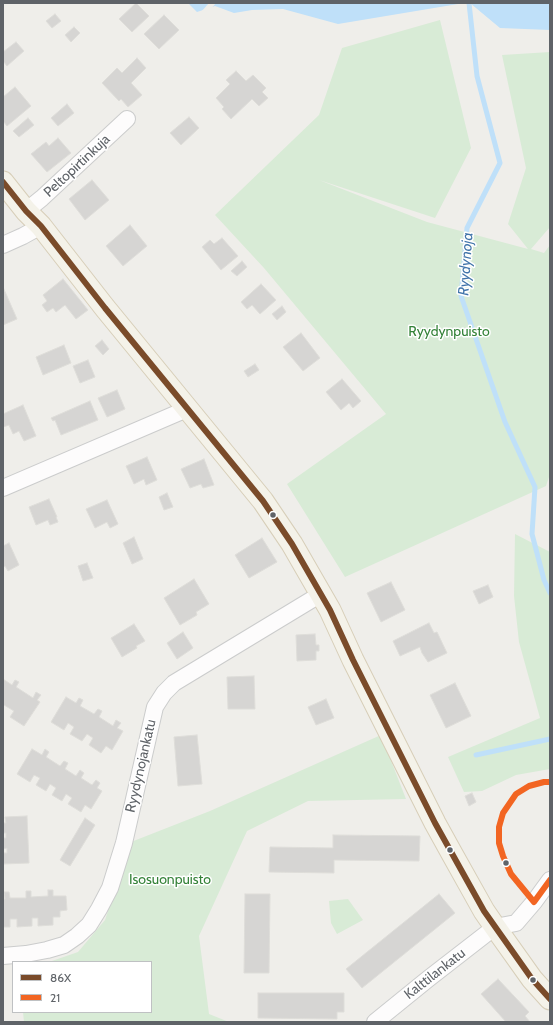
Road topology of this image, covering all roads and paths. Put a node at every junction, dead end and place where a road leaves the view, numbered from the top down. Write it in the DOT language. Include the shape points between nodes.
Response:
graph roads {
  1 [pos="127,119"];
  2 [pos="3,182"];
  3 [pos="26,211"];
  4 [pos="41,226"];
  5 [pos="3,245"];
  6 [pos="187,409"];
  7 [pos="3,488"];
  8 [pos="321,594"];
  9 [pos="550,880"];
  10 [pos="495,927"];
  11 [pos="3,956"];
  12 [pos="550,999"];
  13 [pos="375,1022"];
  1 -- 3 [label="street, Peltopirtinkuja"];
  2 -- 3 [label="main road"];
  3 -- 4 [label="main road"];
  4 -- 5 [label="street"];
  4 -- 6 [label="main road"];
  6 -- 7 [label="street"];
  6 -- 8 [label="main road" via="263,501"];
  8 -- 10 [label="main road" via="435,823"];
  8 -- 11 [label="street, Ryydynojankatu" via="174,683 164,693 155,707 124,843 110,888 89,925 64,944 47,950"];
  9 -- 10 [label="street" via="516,923"];
  10 -- 12 [label="main road" via="532,979"];
  10 -- 13 [label="street, Kalttilankatu"];
}
